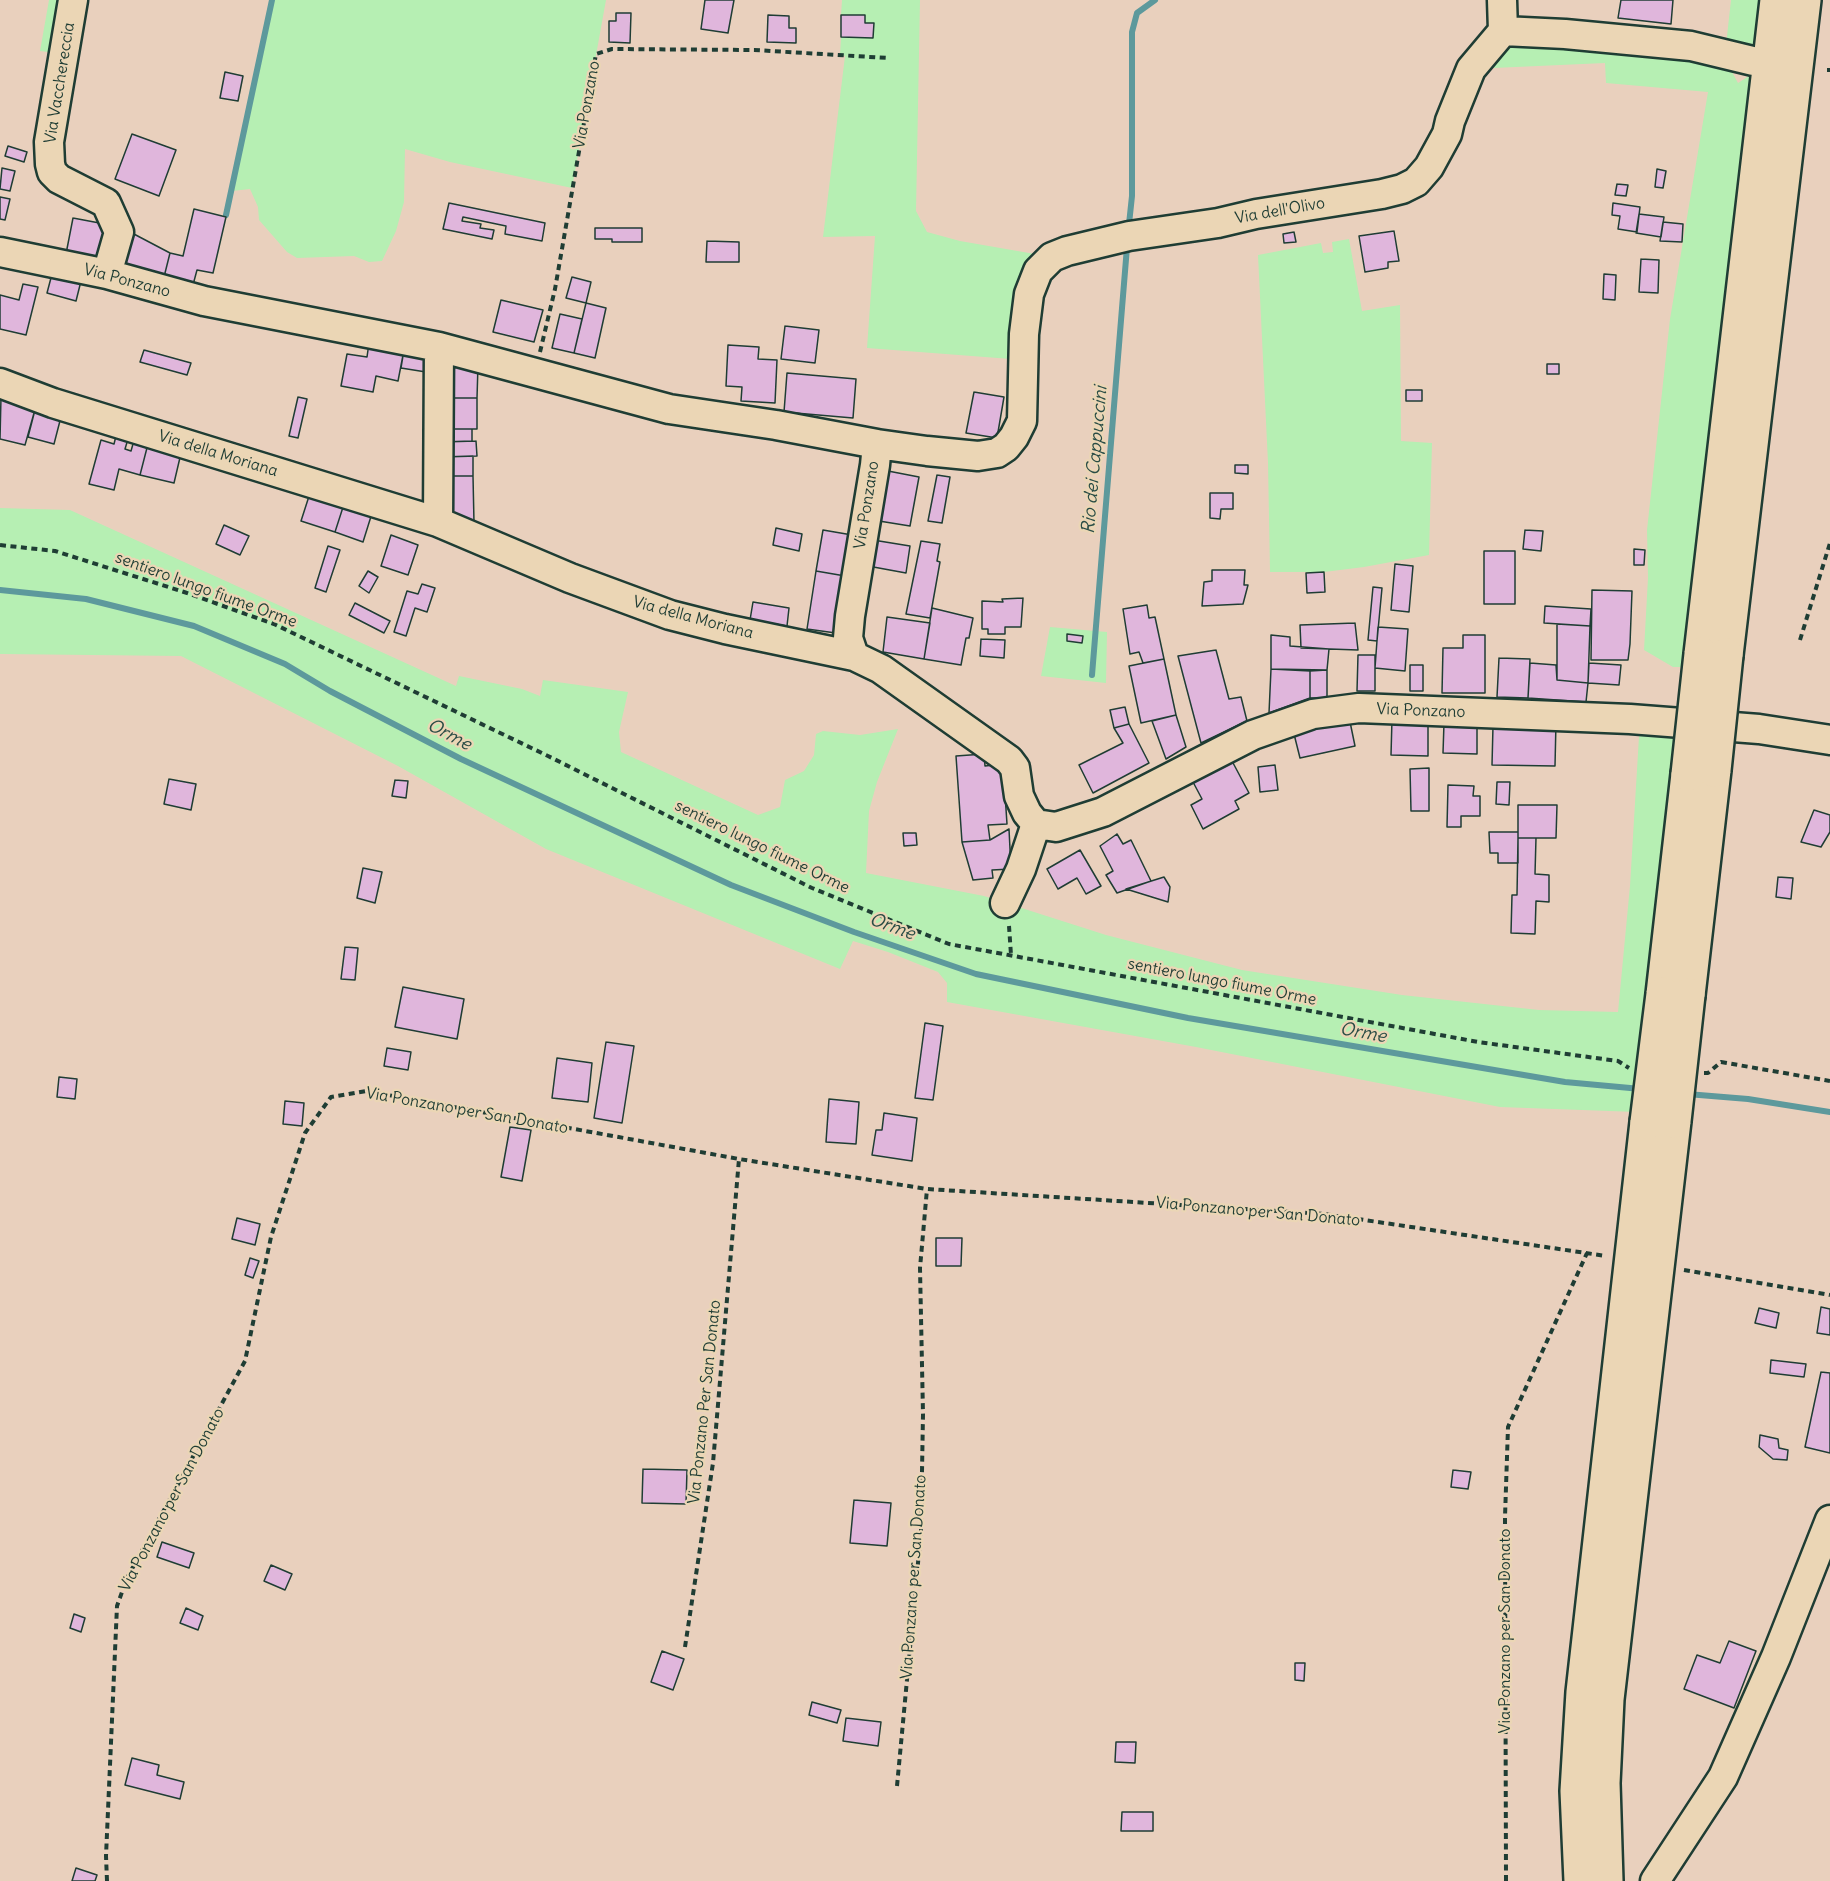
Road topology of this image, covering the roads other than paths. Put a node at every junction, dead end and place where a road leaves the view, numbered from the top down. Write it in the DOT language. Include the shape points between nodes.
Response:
graph roads {
  1 [pos="73,0"];
  2 [pos="1502,0"];
  3 [pos="1778,0"];
  4 [pos="1804,0"];
  5 [pos="1503,31"];
  6 [pos="1752,61"];
  7 [pos="0,252"];
  8 [pos="107,274"];
  9 [pos="439,347"];
  10 [pos="0,383"];
  11 [pos="877,444"];
  12 [pos="438,522"];
  13 [pos="1714,654"];
  14 [pos="854,656"];
  15 [pos="1830,740"];
  16 [pos="1036,824"];
  17 [pos="1005,903"];
  18 [pos="1661,1122"];
  19 [pos="1830,1520"];
  20 [pos="1581,1881"];
  21 [pos="1606,1881"];
  22 [pos="1655,1881"];
  1 -- 8 [label="street, Via Vacchereccia" via="49,142 50,164 59,179 106,203 119,232"];
  2 -- 5 [label="street"];
  3 -- 13 [label="highway"];
  4 -- 13 [label="highway"];
  5 -- 6 [label="street" via="1691,46"];
  5 -- 11 [label="street, Via dell'Olivo" via="1471,69 1447,134 1416,182 1382,194 1129,236 1052,257 1038,271 1029,294 1022,420 1006,447 978,456"];
  7 -- 8 [label="street, Via Ponzano"];
  8 -- 9 [label="street, Via Ponzano" via="204,301"];
  9 -- 11 [label="street, Via Ponzano" via="669,409"];
  9 -- 12 [label="street"];
  10 -- 12 [label="street, Via della Moriana" via="53,403"];
  11 -- 14 [label="street, Via Ponzano" via="850,616 848,638"];
  12 -- 14 [label="street, Via della Moriana" via="670,615"];
  13 -- 18 [label="highway, bridge"];
  14 -- 16 [label="street" via="881,669 1009,760 1015,768 1019,796"];
  15 -- 16 [label="street, Via Ponzano" via="1759,729 1630,719 1359,708 1313,714 1253,735 1095,815 1056,827"];
  16 -- 17 [label="street" via="1022,869"];
  18 -- 20 [label="highway" via="1583,1692 1577,1791"];
  18 -- 21 [label="highway" via="1607,1699 1603,1784"];
  19 -- 22 [label="street" via="1724,1777"];
}
